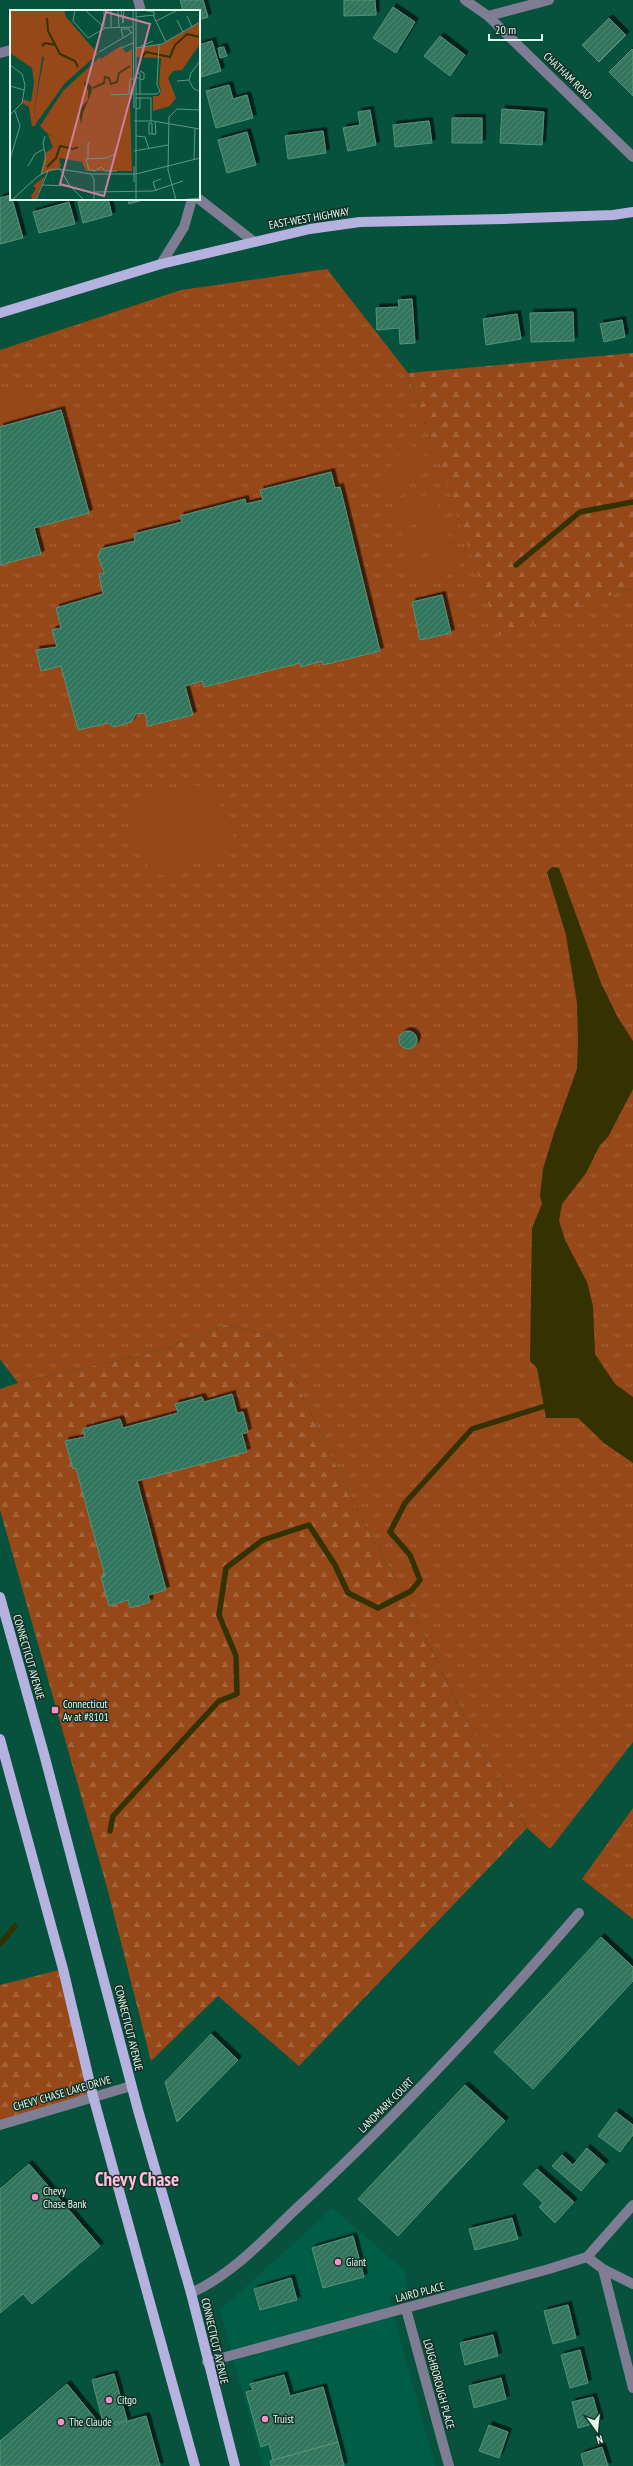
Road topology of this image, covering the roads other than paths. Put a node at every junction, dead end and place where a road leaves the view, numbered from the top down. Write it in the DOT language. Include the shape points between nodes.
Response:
graph roads {
  1 [pos="138,0"];
  2 [pos="465,0"];
  3 [pos="549,0"];
  4 [pos="141,10"];
  5 [pos="488,16"];
  6 [pos="10,50"];
  7 [pos="0,53"];
  8 [pos="633,156"];
  9 [pos="200,199"];
  10 [pos="192,200"];
  11 [pos="633,212"];
  12 [pos="253,241"];
  13 [pos="161,264"];
  14 [pos="0,313"];
  15 [pos="0,1597"];
  16 [pos="0,1739"];
  17 [pos="579,1913"];
  18 [pos="131,2086"];
  19 [pos="93,2096"];
  20 [pos="0,2125"];
  21 [pos="633,2204"];
  22 [pos="587,2257"];
  23 [pos="603,2269"];
  24 [pos="633,2284"];
  25 [pos="191,2293"];
  26 [pos="406,2309"];
  27 [pos="207,2362"];
  28 [pos="633,2388"];
  29 [pos="195,2466"];
  30 [pos="235,2466"];
  31 [pos="448,2466"];
  1 -- 4 [label="street"];
  2 -- 5 [label="street, CHATHAM ROAD"];
  3 -- 5 [label="street"];
  5 -- 8 [label="street, CHATHAM ROAD"];
  6 -- 7 [label="street"];
  9 -- 12 [label="street"];
  10 -- 13 [label="street" via="184,227"];
  11 -- 12 [label="main road, EAST-WEST HIGHWAY" via="551,218 360,222"];
  12 -- 13 [label="main road, EAST-WEST HIGHWAY"];
  13 -- 14 [label="main road, EAST-WEST HIGHWAY"];
  15 -- 18 [label="main road, CONNECTICUT AVENUE" via="85,1906"];
  16 -- 19 [label="main road" via="63,1969"];
  17 -- 25 [label="street, LANDMARK COURT" via="460,2046 370,2138 252,2250 211,2284"];
  18 -- 19 [label="street, CHEVY CHASE LAKE DRIVE"];
  18 -- 25 [label="main road, CONNECTICUT AVENUE"];
  19 -- 20 [label="street, CHEVY CHASE LAKE DRIVE"];
  19 -- 29 [label="main road"];
  21 -- 22 [label="street"];
  22 -- 23 [label="street"];
  22 -- 26 [label="street, LAIRD PLACE"];
  23 -- 24 [label="street"];
  23 -- 28 [label="street"];
  25 -- 27 [label="main road, CONNECTICUT AVENUE"];
  26 -- 27 [label="street, LAIRD PLACE"];
  26 -- 31 [label="street, LOUGHBOROUGH PLACE"];
  27 -- 30 [label="main road, CONNECTICUT AVENUE"];
}
